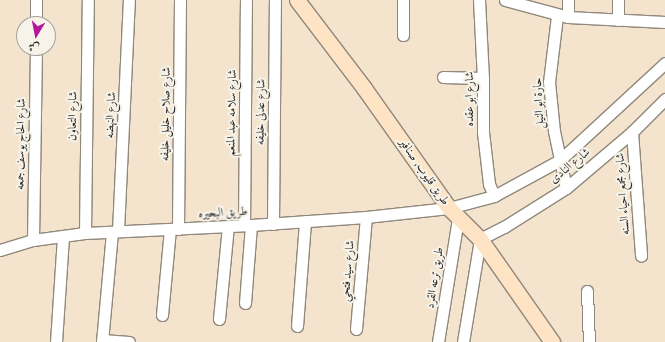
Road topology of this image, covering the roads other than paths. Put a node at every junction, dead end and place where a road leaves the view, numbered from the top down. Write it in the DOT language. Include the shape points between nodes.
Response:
graph roads {
  1 [pos="36,0"];
  2 [pos="88,0"];
  3 [pos="129,0"];
  4 [pos="180,0"];
  5 [pos="246,0"];
  6 [pos="275,0"];
  7 [pos="297,0"];
  8 [pos="403,0"];
  9 [pos="479,0"];
  10 [pos="505,0"];
  11 [pos="568,0"];
  12 [pos="618,0"];
  13 [pos="36,16"];
  14 [pos="562,17"];
  15 [pos="618,20"];
  16 [pos="665,22"];
  17 [pos="403,35"];
  18 [pos="36,56"];
  19 [pos="665,63"];
  20 [pos="443,77"];
  21 [pos="483,78"];
  22 [pos="665,99"];
  23 [pos="632,132"];
  24 [pos="560,160"];
  25 [pos="566,188"];
  26 [pos="494,196"];
  27 [pos="454,213"];
  28 [pos="366,217"];
  29 [pos="305,221"];
  30 [pos="273,224"];
  31 [pos="248,225"];
  32 [pos="228,226"];
  33 [pos="174,229"];
  34 [pos="115,231"];
  35 [pos="85,233"];
  36 [pos="63,236"];
  37 [pos="480,239"];
  38 [pos="33,240"];
  39 [pos="0,250"];
  40 [pos="641,256"];
  41 [pos="587,291"];
  42 [pos="245,303"];
  43 [pos="162,315"];
  44 [pos="219,319"];
  45 [pos="297,326"];
  46 [pos="356,329"];
  47 [pos="102,341"];
  48 [pos="56,342"];
  49 [pos="129,342"];
  50 [pos="438,342"];
  51 [pos="463,342"];
  52 [pos="552,342"];
  53 [pos="589,342"];
  1 -- 13 [label="street"];
  2 -- 35 [label="street, شارع التعاون"];
  3 -- 34 [label="street, شارع النهضه"];
  4 -- 33 [label="street, شارع صلاح خليل خليفه"];
  5 -- 31 [label="street, شارع سلامه عبد المنعم"];
  6 -- 30 [label="street, شارع عدلى خليفه"];
  7 -- 27 [label="street, طريق قليوب, صنافير"];
  8 -- 17 [label="street"];
  9 -- 21 [label="street, شارع ابو عقده"];
  10 -- 14 [label="street"];
  11 -- 14 [label="street, حارة ابو النيل"];
  12 -- 15 [label="street"];
  14 -- 15 [label="street"];
  14 -- 24 [label="street, حارة ابو النيل" via="549,82 554,132"];
  15 -- 16 [label="street"];
  18 -- 38 [label="street, شارع الحاج يوسف جمعه"];
  19 -- 24 [label="street, طريق البحيره"];
  20 -- 21 [label="street"];
  21 -- 26 [label="street, شارع ابو عقده" via="483,132 489,184"];
  22 -- 23 [label="street, شارع النادى"];
  23 -- 25 [label="street, شارع النادى"];
  23 -- 40 [label="street, شارع مجمع احياء السنه"];
  24 -- 25 [label="street, حارة ابو النيل"];
  24 -- 26 [label="street, طريق البحيره"];
  25 -- 37 [label="street, شارع النادى"];
  26 -- 27 [label="street, طريق البحيره"];
  27 -- 28 [label="street, طريق البحيره"];
  27 -- 37 [label="street, طريق قليوب, صنافير"];
  27 -- 50 [label="street, طريق ترعه القرد"];
  28 -- 29 [label="street, طريق البحيره"];
  28 -- 46 [label="street, شارع سيد فتحي"];
  29 -- 30 [label="street, طريق البحيره"];
  29 -- 45 [label="street"];
  30 -- 31 [label="street, طريق البحيره"];
  31 -- 32 [label="street, طريق البحيره"];
  31 -- 42 [label="street, شارع سلامه عبد المنعم"];
  32 -- 33 [label="street, طريق البحيره"];
  32 -- 44 [label="street"];
  33 -- 34 [label="street, طريق البحيره"];
  33 -- 43 [label="street, شارع صلاح خليل خليفه"];
  34 -- 35 [label="street, طريق البحيره"];
  34 -- 47 [label="street, شارع النهضه"];
  35 -- 36 [label="street, طريق البحيره"];
  36 -- 38 [label="street, طريق البحيره"];
  36 -- 48 [label="street"];
  37 -- 51 [label="street"];
  37 -- 52 [label="street, طريق قليوب, صنافير"];
  38 -- 39 [label="street, طريق البحيره"];
  41 -- 53 [label="street"];
  47 -- 49 [label="street"];
}
